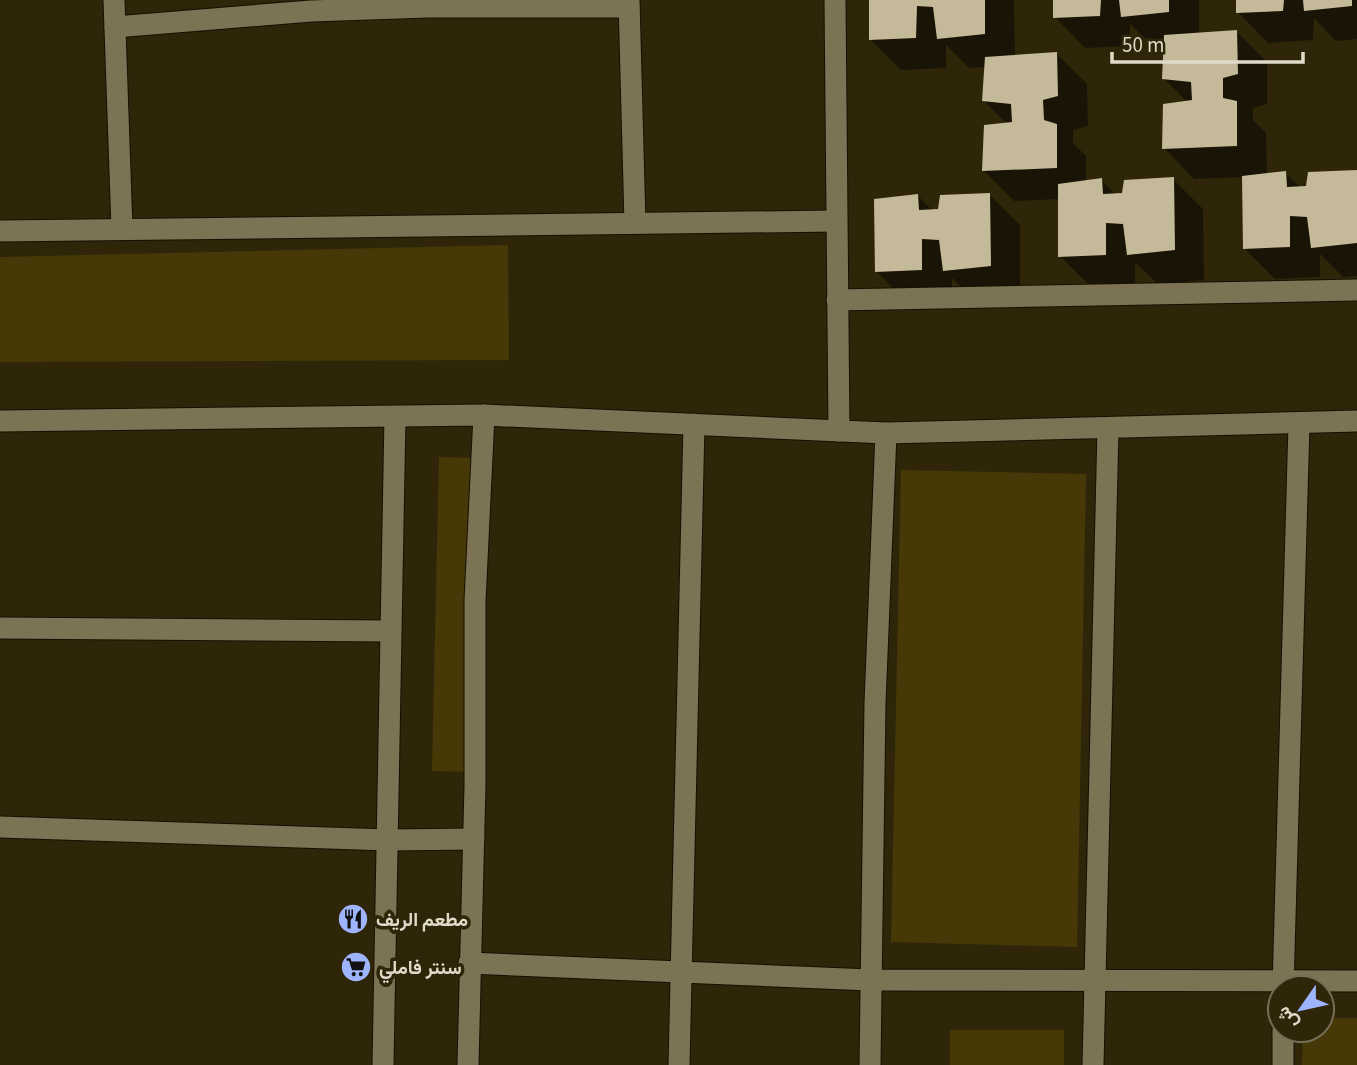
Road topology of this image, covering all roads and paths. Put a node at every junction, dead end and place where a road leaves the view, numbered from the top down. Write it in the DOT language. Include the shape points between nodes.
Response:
graph roads {
  1 [pos="114,0"];
  2 [pos="835,0"];
  3 [pos="428,3"];
  4 [pos="629,4"];
  5 [pos="311,6"];
  6 [pos="115,27"];
  7 [pos="836,221"];
  8 [pos="635,223"];
  9 [pos="122,229"];
  10 [pos="0,231"];
  11 [pos="1357,290"];
  12 [pos="837,300"];
  13 [pos="484,415"];
  14 [pos="395,417"];
  15 [pos="0,421"];
  16 [pos="1357,421"];
  17 [pos="694,424"];
  18 [pos="1299,424"];
  19 [pos="1108,428"];
  20 [pos="839,431"];
  21 [pos="886,433"];
  22 [pos="0,628"];
  23 [pos="391,631"];
  24 [pos="0,827"];
  25 [pos="474,839"];
  26 [pos="388,840"];
  27 [pos="469,963"];
  28 [pos="681,970"];
  29 [pos="1283,974"];
  30 [pos="870,980"];
  31 [pos="1095,981"];
  32 [pos="1357,981"];
  33 [pos="1336,982"];
  34 [pos="1266,985"];
  35 [pos="1283,1044"];
  36 [pos="383,1065"];
  37 [pos="468,1065"];
  38 [pos="679,1065"];
  39 [pos="870,1065"];
  40 [pos="1093,1065"];
  41 [pos="1283,1065"];
  1 -- 6 [label="street"];
  2 -- 7 [label="street"];
  3 -- 4 [label="street"];
  3 -- 5 [label="street"];
  4 -- 8 [label="street"];
  5 -- 6 [label="street"];
  6 -- 9 [label="street"];
  7 -- 8 [label="street"];
  7 -- 12 [label="street"];
  8 -- 9 [label="street"];
  9 -- 10 [label="street"];
  11 -- 12 [label="street"];
  12 -- 20 [label="street"];
  13 -- 14 [label="street"];
  13 -- 17 [label="street"];
  13 -- 25 [label="street" via="475,601"];
  14 -- 15 [label="street"];
  14 -- 23 [label="street"];
  16 -- 18 [label="street"];
  17 -- 20 [label="street"];
  17 -- 28 [label="street"];
  18 -- 19 [label="street"];
  18 -- 29 [label="street"];
  19 -- 21 [label="street"];
  19 -- 31 [label="street"];
  20 -- 21 [label="street"];
  21 -- 30 [label="street"];
  22 -- 23 [label="street"];
  23 -- 26 [label="street"];
  24 -- 26 [label="street"];
  25 -- 26 [label="street"];
  25 -- 27 [label="street"];
  26 -- 36 [label="street"];
  27 -- 28 [label="street"];
  27 -- 37 [label="street"];
  28 -- 30 [label="street"];
  28 -- 38 [label="street"];
  30 -- 31 [label="street"];
  30 -- 39 [label="street"];
  31 -- 34 [label="street"];
  31 -- 40 [label="street"];
  32 -- 33 [label="street"];
  35 -- 41 [label="street"];
}
